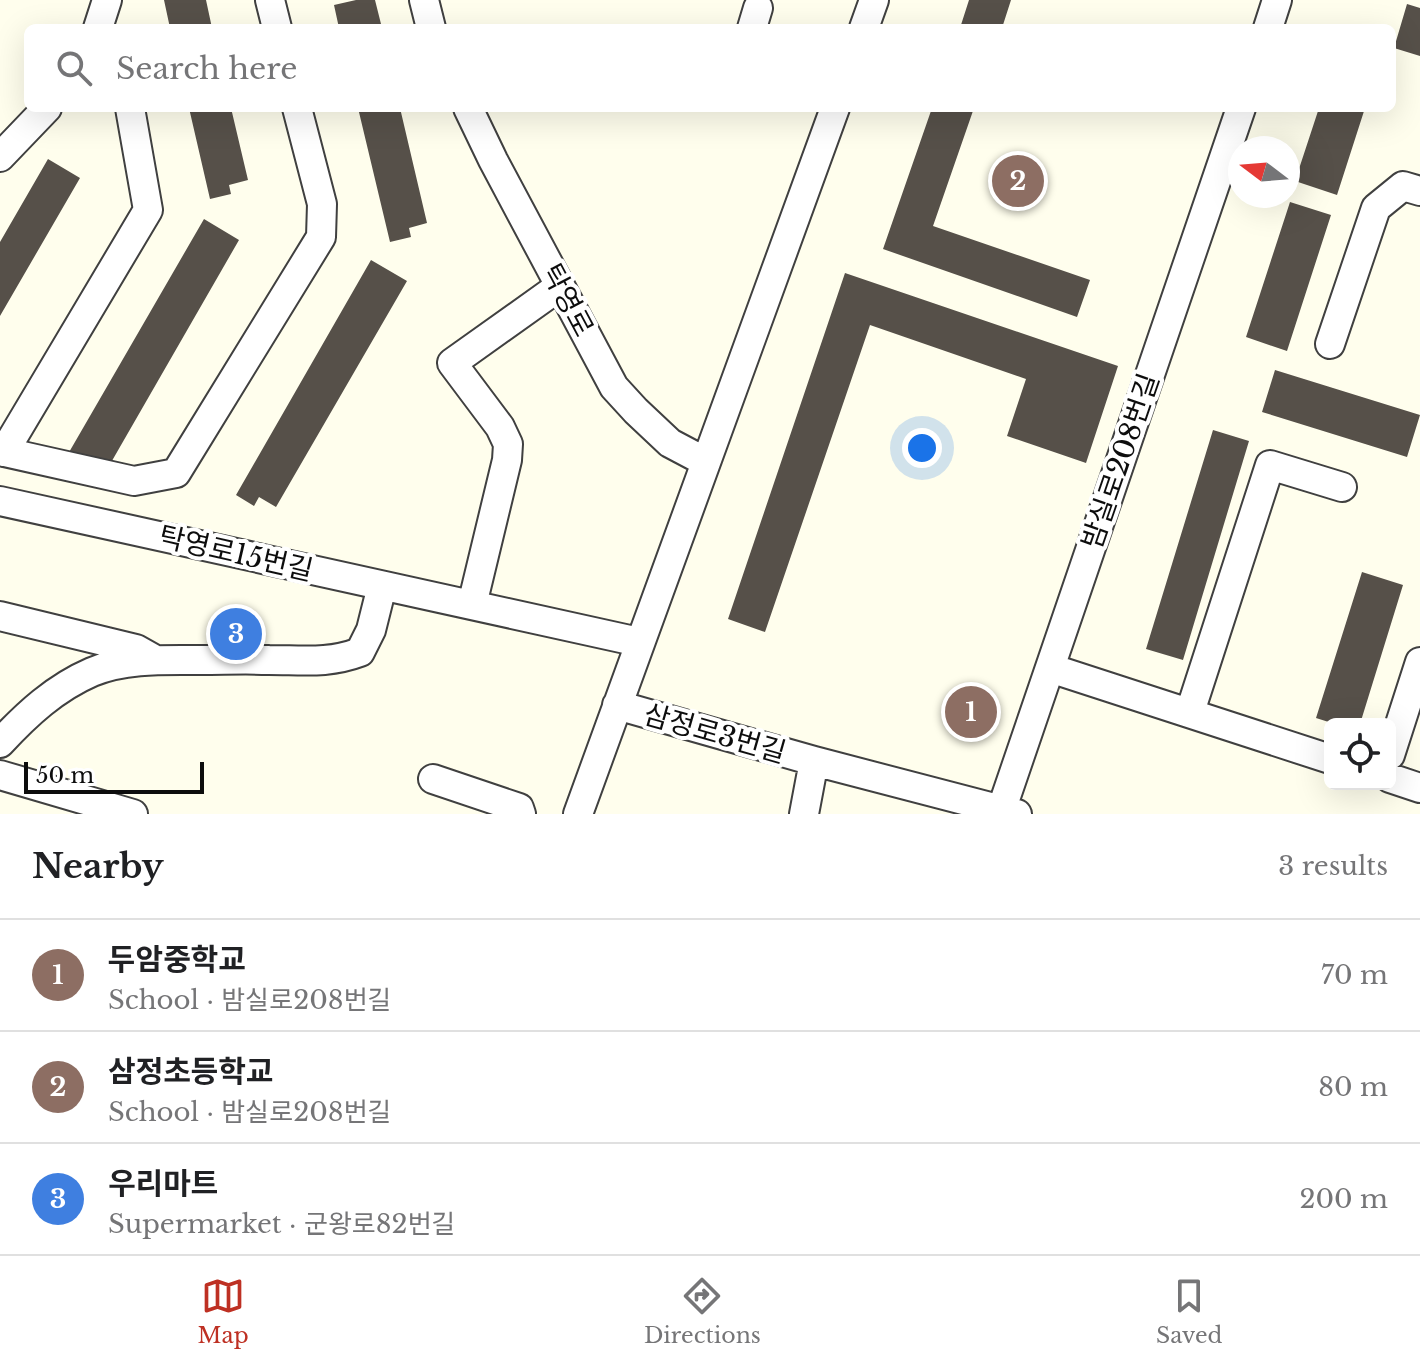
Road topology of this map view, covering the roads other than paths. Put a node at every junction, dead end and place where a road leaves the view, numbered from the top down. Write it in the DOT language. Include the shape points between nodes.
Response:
graph roads {
  1 [pos="109,0"];
  2 [pos="270,0"];
  3 [pos="424,0"];
  4 [pos="874,0"];
  5 [pos="1277,0"];
  6 [pos="100,24"];
  7 [pos="114,24"];
  8 [pos="276,24"];
  9 [pos="430,24"];
  10 [pos="865,24"];
  11 [pos="1269,24"];
  12 [pos="43,112"];
  13 [pos="131,112"];
  14 [pos="298,112"];
  15 [pos="470,112"];
  16 [pos="834,112"];
  17 [pos="1240,112"];
  18 [pos="0,157"];
  19 [pos="1420,191"];
  20 [pos="560,286"];
  21 [pos="1330,344"];
  22 [pos="2,452"];
  23 [pos="704,461"];
  24 [pos="1342,487"];
  25 [pos="0,501"];
  26 [pos="382,586"];
  27 [pos="472,605"];
  28 [pos="0,616"];
  29 [pos="639,642"];
  30 [pos="157,660"];
  31 [pos="1420,662"];
  32 [pos="1050,668"];
  33 [pos="617,705"];
  34 [pos="1190,712"];
  35 [pos="1396,736"];
  36 [pos="0,743"];
  37 [pos="1324,757"];
  38 [pos="814,761"];
  39 [pos="0,775"];
  40 [pos="433,779"];
  41 [pos="1396,780"];
  42 [pos="1420,788"];
  43 [pos="1007,812"];
  44 [pos="123,813"];
  45 [pos="521,814"];
  46 [pos="578,814"];
  47 [pos="804,814"];
  1 -- 6 [label="street"];
  1 -- 7 [label="street"];
  2 -- 8 [label="street"];
  3 -- 9 [label="street"];
  4 -- 10 [label="street"];
  5 -- 11 [label="street"];
  12 -- 18 [label="street"];
  13 -- 22 [label="street" via="148,210"];
  14 -- 22 [label="street" via="322,204 321,237 176,473 134,481"];
  15 -- 20 [label="street, 탁영로"];
  16 -- 23 [label="street"];
  17 -- 32 [label="street, 밤실로208번길"];
  19 -- 21 [label="street" via="1403,186 1376,208"];
  20 -- 23 [label="street, 탁영로" via="614,387 670,443"];
  20 -- 27 [label="street" via="452,363 508,444"];
  23 -- 29 [label="street"];
  24 -- 34 [label="street" via="1270,465"];
  25 -- 26 [label="street, 탁영로15번길"];
  26 -- 27 [label="street, 탁영로15번길"];
  26 -- 30 [label="street" via="366,644 344,658"];
  27 -- 29 [label="street, 탁영로15번길"];
  28 -- 30 [label="street" via="136,649"];
  29 -- 33 [label="street"];
  30 -- 36 [label="street" via="114,665 75,680 45,699"];
  31 -- 35 [label="street"];
  32 -- 34 [label="street"];
  32 -- 43 [label="street, 밤실로208번길"];
  33 -- 38 [label="street, 삼정로3번길"];
  33 -- 46 [label="street"];
  34 -- 37 [label="street"];
  38 -- 43 [label="street, 삼정로3번길"];
  38 -- 47 [label="street, 삼정로3번길"];
  39 -- 44 [label="street"];
  40 -- 45 [label="street" via="519,808"];
  41 -- 42 [label="street"];
}
